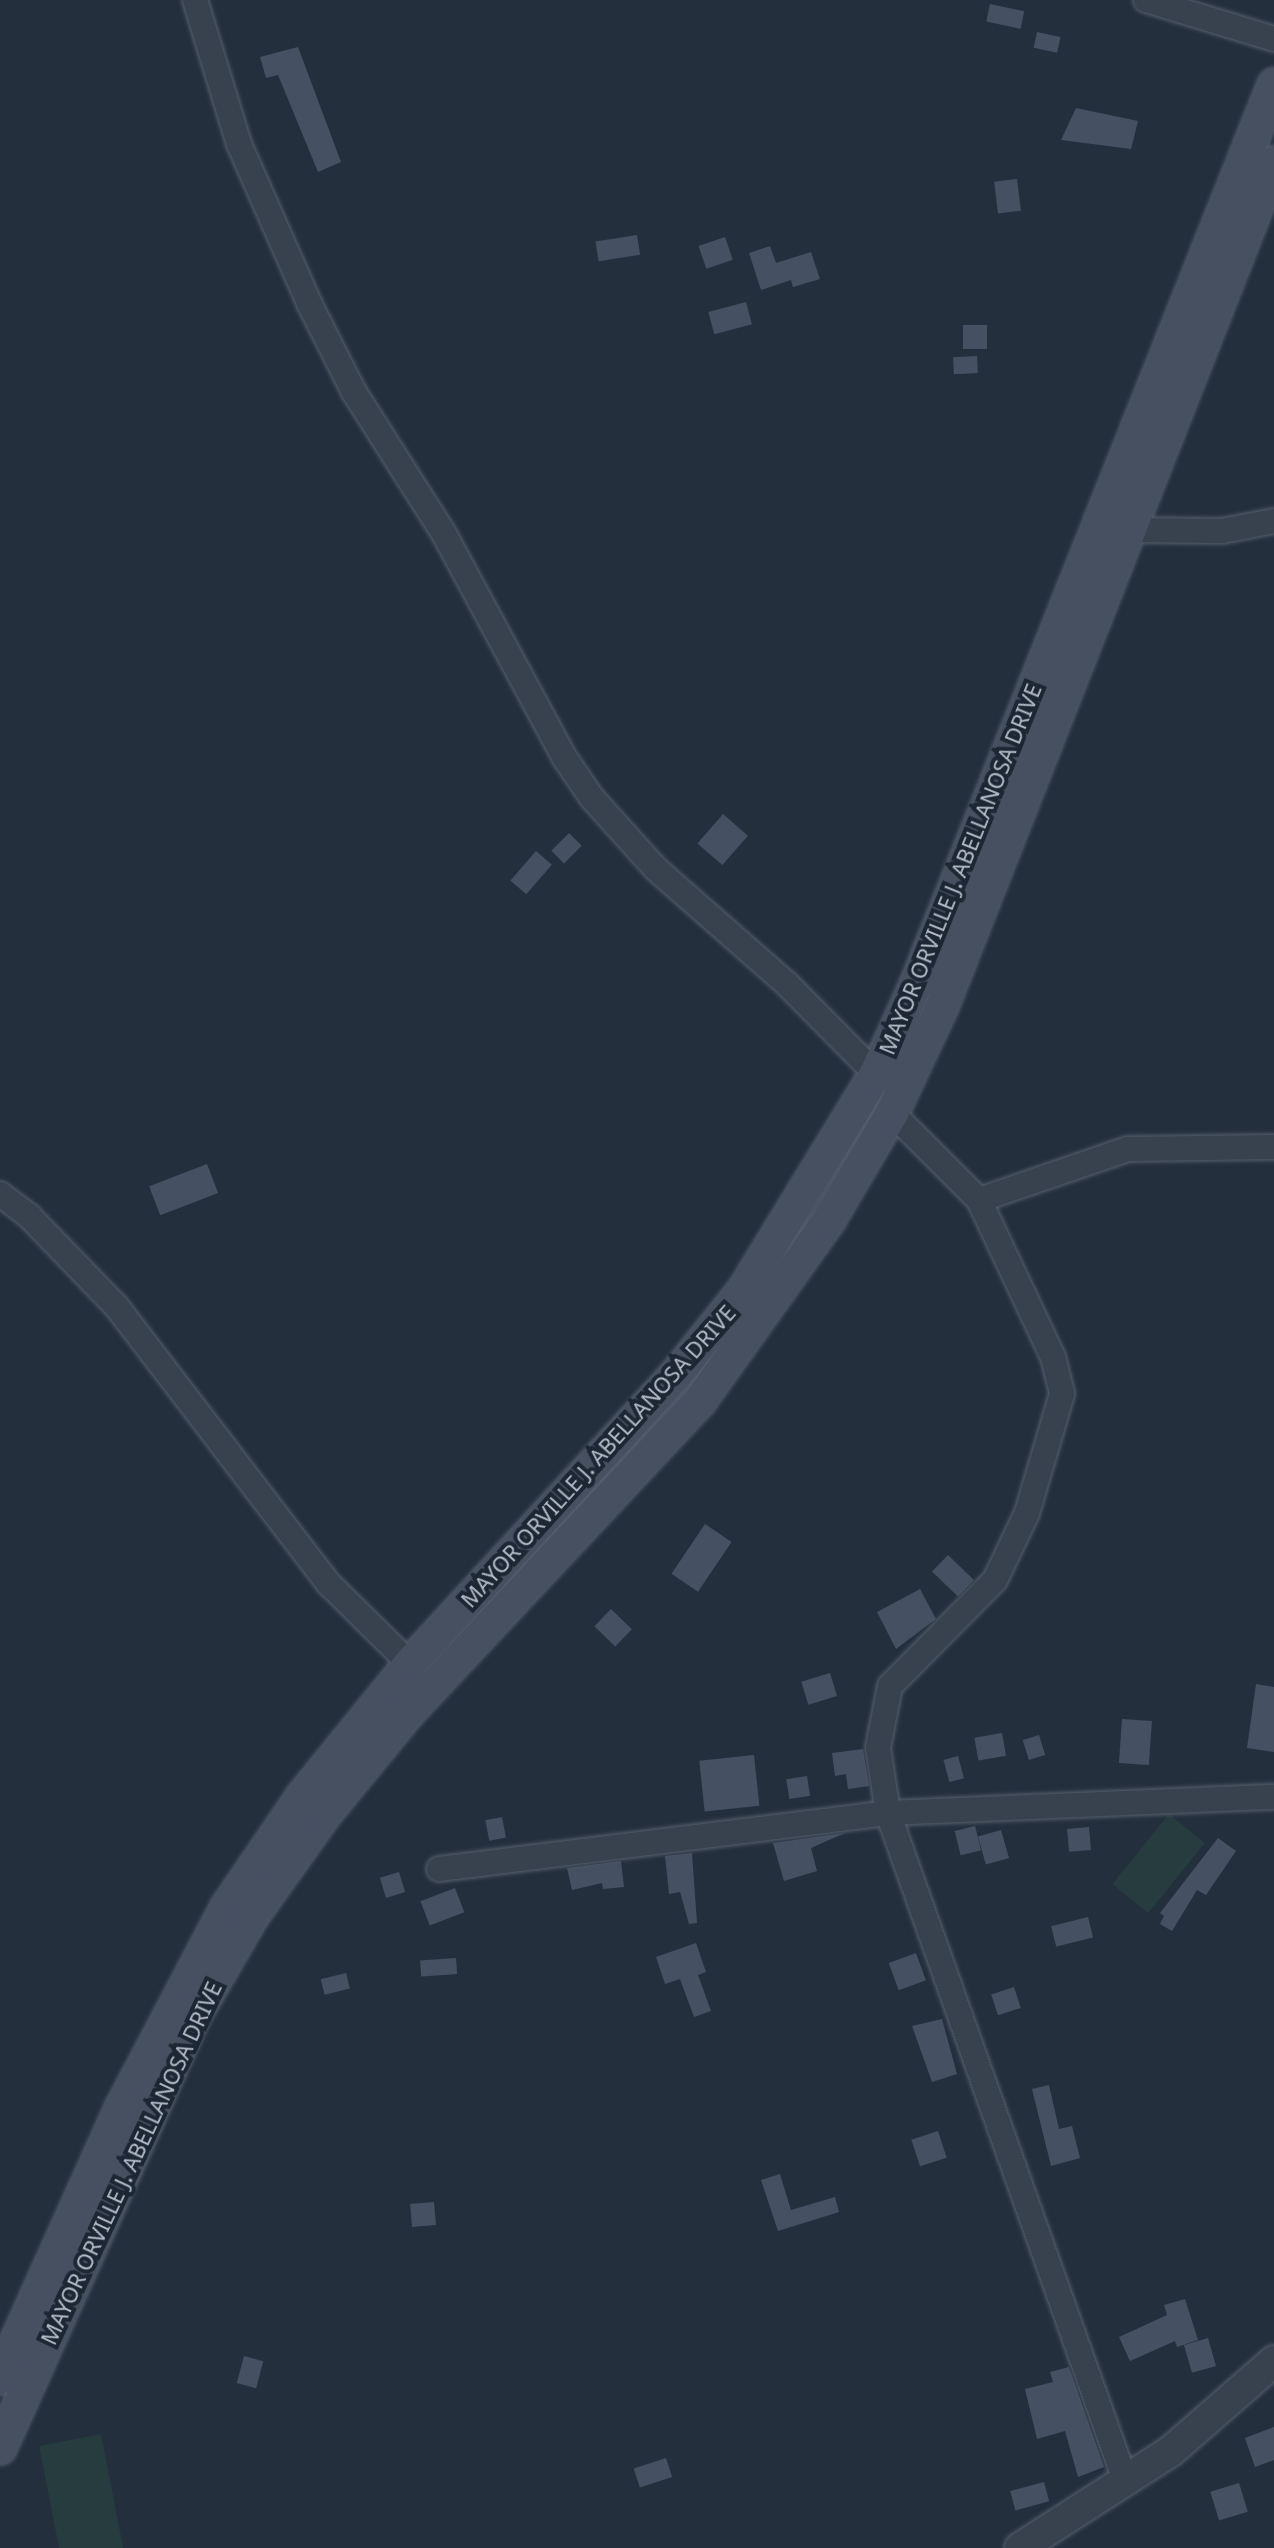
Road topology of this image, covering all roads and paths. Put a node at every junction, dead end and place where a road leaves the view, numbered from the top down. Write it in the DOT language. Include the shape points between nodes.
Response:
graph roads {
  1 [pos="195,0"];
  2 [pos="1146,0"];
  3 [pos="1274,39"];
  4 [pos="1274,85"];
  5 [pos="1274,163"];
  6 [pos="1274,521"];
  7 [pos="1129,530"];
  8 [pos="991,836"];
  9 [pos="876,1074"];
  10 [pos="892,1113"];
  11 [pos="1274,1147"];
  12 [pos="0,1194"];
  13 [pos="979,1200"];
  14 [pos="675,1376"];
  15 [pos="700,1401"];
  16 [pos="410,1664"];
  17 [pos="1274,1797"];
  18 [pos="888,1813"];
  19 [pos="439,1869"];
  20 [pos="1274,2361"];
  21 [pos="0,2378"];
  22 [pos="0,2448"];
  23 [pos="1126,2483"];
  24 [pos="1020,2548"];
  1 -- 9 [label="street" via="239,144 309,303 354,392 443,532 564,757 592,798 656,869 787,984"];
  2 -- 3 [label="street"];
  4 -- 8 [label="main road, MAYOR ORVILLE J. ABELLANOSA DRIVE"];
  5 -- 7 [label="main road, MAYOR ORVILLE J. ABELLANOSA DRIVE"];
  6 -- 7 [label="street" via="1222,531"];
  7 -- 8 [label="main road, MAYOR ORVILLE J. ABELLANOSA DRIVE"];
  8 -- 9 [label="main road, MAYOR ORVILLE J. ABELLANOSA DRIVE"];
  8 -- 10 [label="main road, MAYOR ORVILLE J. ABELLANOSA DRIVE" via="943,1004"];
  9 -- 14 [label="main road, MAYOR ORVILLE J. ABELLANOSA DRIVE" via="744,1290"];
  10 -- 13 [label="street"];
  10 -- 15 [label="main road, MAYOR ORVILLE J. ABELLANOSA DRIVE" via="821,1233"];
  11 -- 13 [label="street" via="1128,1149"];
  12 -- 16 [label="street" via="30,1217 117,1307 329,1584"];
  13 -- 18 [label="street" via="1048,1344 1062,1394 1027,1513 995,1580 890,1686 878,1748"];
  14 -- 15 [label="main road"];
  14 -- 16 [label="main road, MAYOR ORVILLE J. ABELLANOSA DRIVE"];
  15 -- 22 [label="main road, MAYOR ORVILLE J. ABELLANOSA DRIVE" via="408,1713 325,1814 253,1915 193,2018"];
  16 -- 21 [label="main road, MAYOR ORVILLE J. ABELLANOSA DRIVE" via="302,1797 227,1907 128,2092"];
  17 -- 18 [label="street"];
  18 -- 19 [label="street"];
  18 -- 23 [label="street"];
  20 -- 23 [label="street"];
  23 -- 24 [label="street"];
}
